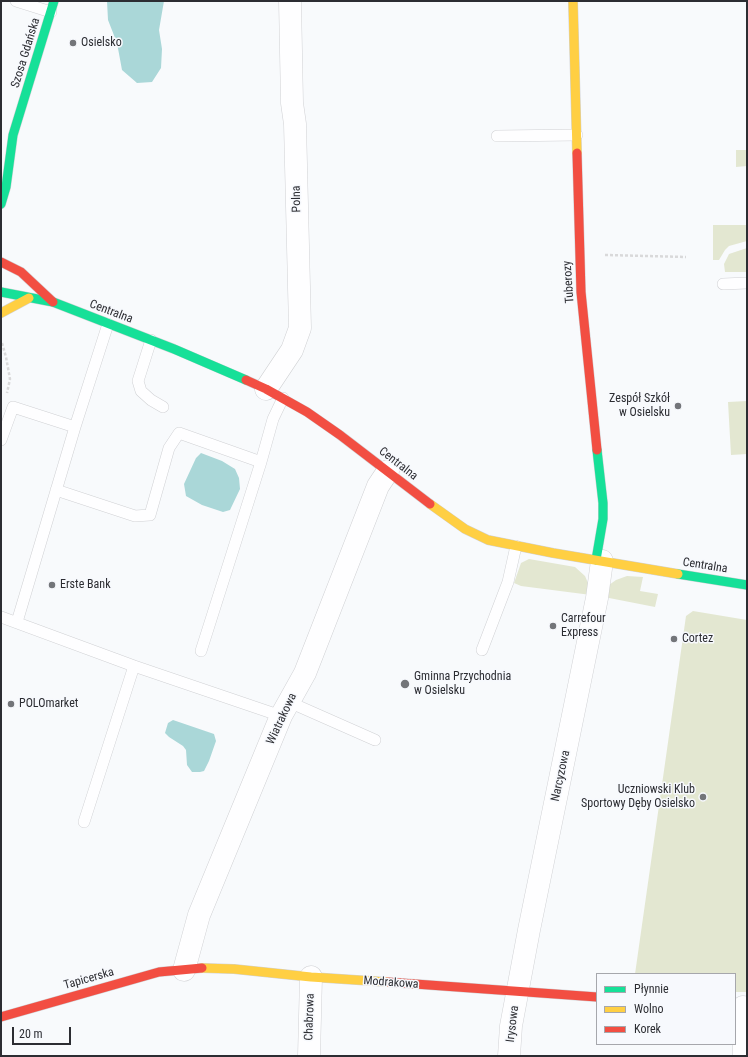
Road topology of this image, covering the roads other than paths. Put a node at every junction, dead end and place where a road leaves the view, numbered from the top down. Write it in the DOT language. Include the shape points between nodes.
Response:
graph roads {
  1 [pos="16,1"];
  2 [pos="54,1"];
  3 [pos="290,1"];
  4 [pos="573,1"];
  5 [pos="51,12"];
  6 [pos="13,135"];
  7 [pos="576,135"];
  8 [pos="497,136"];
  9 [pos="1,152"];
  10 [pos="1,204"];
  11 [pos="1,262"];
  12 [pos="747,283"];
  13 [pos="722,284"];
  14 [pos="1,292"];
  15 [pos="29,298"];
  16 [pos="53,302"];
  17 [pos="1,312"];
  18 [pos="108,324"];
  19 [pos="151,340"];
  20 [pos="274,394"];
  21 [pos="163,407"];
  22 [pos="75,427"];
  23 [pos="1,440"];
  24 [pos="261,462"];
  25 [pos="388,471"];
  26 [pos="56,490"];
  27 [pos="516,546"];
  28 [pos="599,561"];
  29 [pos="747,585"];
  30 [pos="1,617"];
  31 [pos="17,622"];
  32 [pos="482,650"];
  33 [pos="201,651"];
  34 [pos="134,666"];
  35 [pos="285,709"];
  36 [pos="376,740"];
  37 [pos="84,822"];
  38 [pos="184,970"];
  39 [pos="311,977"];
  40 [pos="518,991"];
  41 [pos="596,997"];
  42 [pos="742,1007"];
  43 [pos="1,1017"];
  44 [pos="308,1056"];
  45 [pos="509,1056"];
  46 [pos="744,1056"];
  1 -- 5 [label="lane"];
  2 -- 5 [label="street, Szosa Gdańska"];
  3 -- 20 [label="street, Polna" via="300,328"];
  4 -- 7 [label="street, Tuberozy"];
  5 -- 6 [label="street, Szosa Gdańska"];
  6 -- 9 [label="street, Szosa Gdańska"];
  6 -- 10 [label="street, Szosa Gdańska" via="6,187"];
  7 -- 8 [label="lane"];
  7 -- 28 [label="street, Tuberozy" via="581,292 603,503"];
  11 -- 16 [label="street, Centralna" via="21,272"];
  12 -- 13 [label="lane"];
  14 -- 15 [label="street, Centralna"];
  15 -- 16 [label="street, Centralna"];
  15 -- 17 [label="street"];
  16 -- 18 [label="street, Centralna"];
  18 -- 19 [label="street, Centralna"];
  18 -- 22 [label="lane"];
  19 -- 20 [label="street, Centralna"];
  19 -- 21 [label="lane" via="138,381 141,391"];
  20 -- 24 [label="lane" via="273,419"];
  20 -- 25 [label="street, Centralna" via="307,412"];
  22 -- 23 [label="lane" via="13,407"];
  22 -- 26 [label="lane"];
  24 -- 26 [label="lane" via="179,433 169,448 150,515 135,516"];
  24 -- 33 [label="lane"];
  25 -- 27 [label="street, Centralna" via="465,529 488,540"];
  25 -- 35 [label="street, Wiatrakowa" via="378,486 305,673"];
  26 -- 31 [label="lane"];
  27 -- 28 [label="street, Centralna"];
  27 -- 32 [label="lane" via="508,582"];
  28 -- 29 [label="street, Centralna"];
  28 -- 40 [label="street, Narcyzowa" via="597,598"];
  30 -- 31 [label="lane"];
  31 -- 34 [label="lane"];
  34 -- 35 [label="lane"];
  34 -- 37 [label="lane"];
  35 -- 36 [label="lane"];
  35 -- 38 [label="street, Wiatrakowa" via="199,915"];
  38 -- 39 [label="street, Modrakowa" via="234,969"];
  38 -- 43 [label="street, Tapicerska" via="159,972"];
  39 -- 40 [label="street, Modrakowa"];
  39 -- 44 [label="street, Chabrowa"];
  40 -- 41 [label="street, Modrakowa"];
  40 -- 45 [label="street, Irysowa" via="511,1026"];
  42 -- 46 [label="street"];
}
